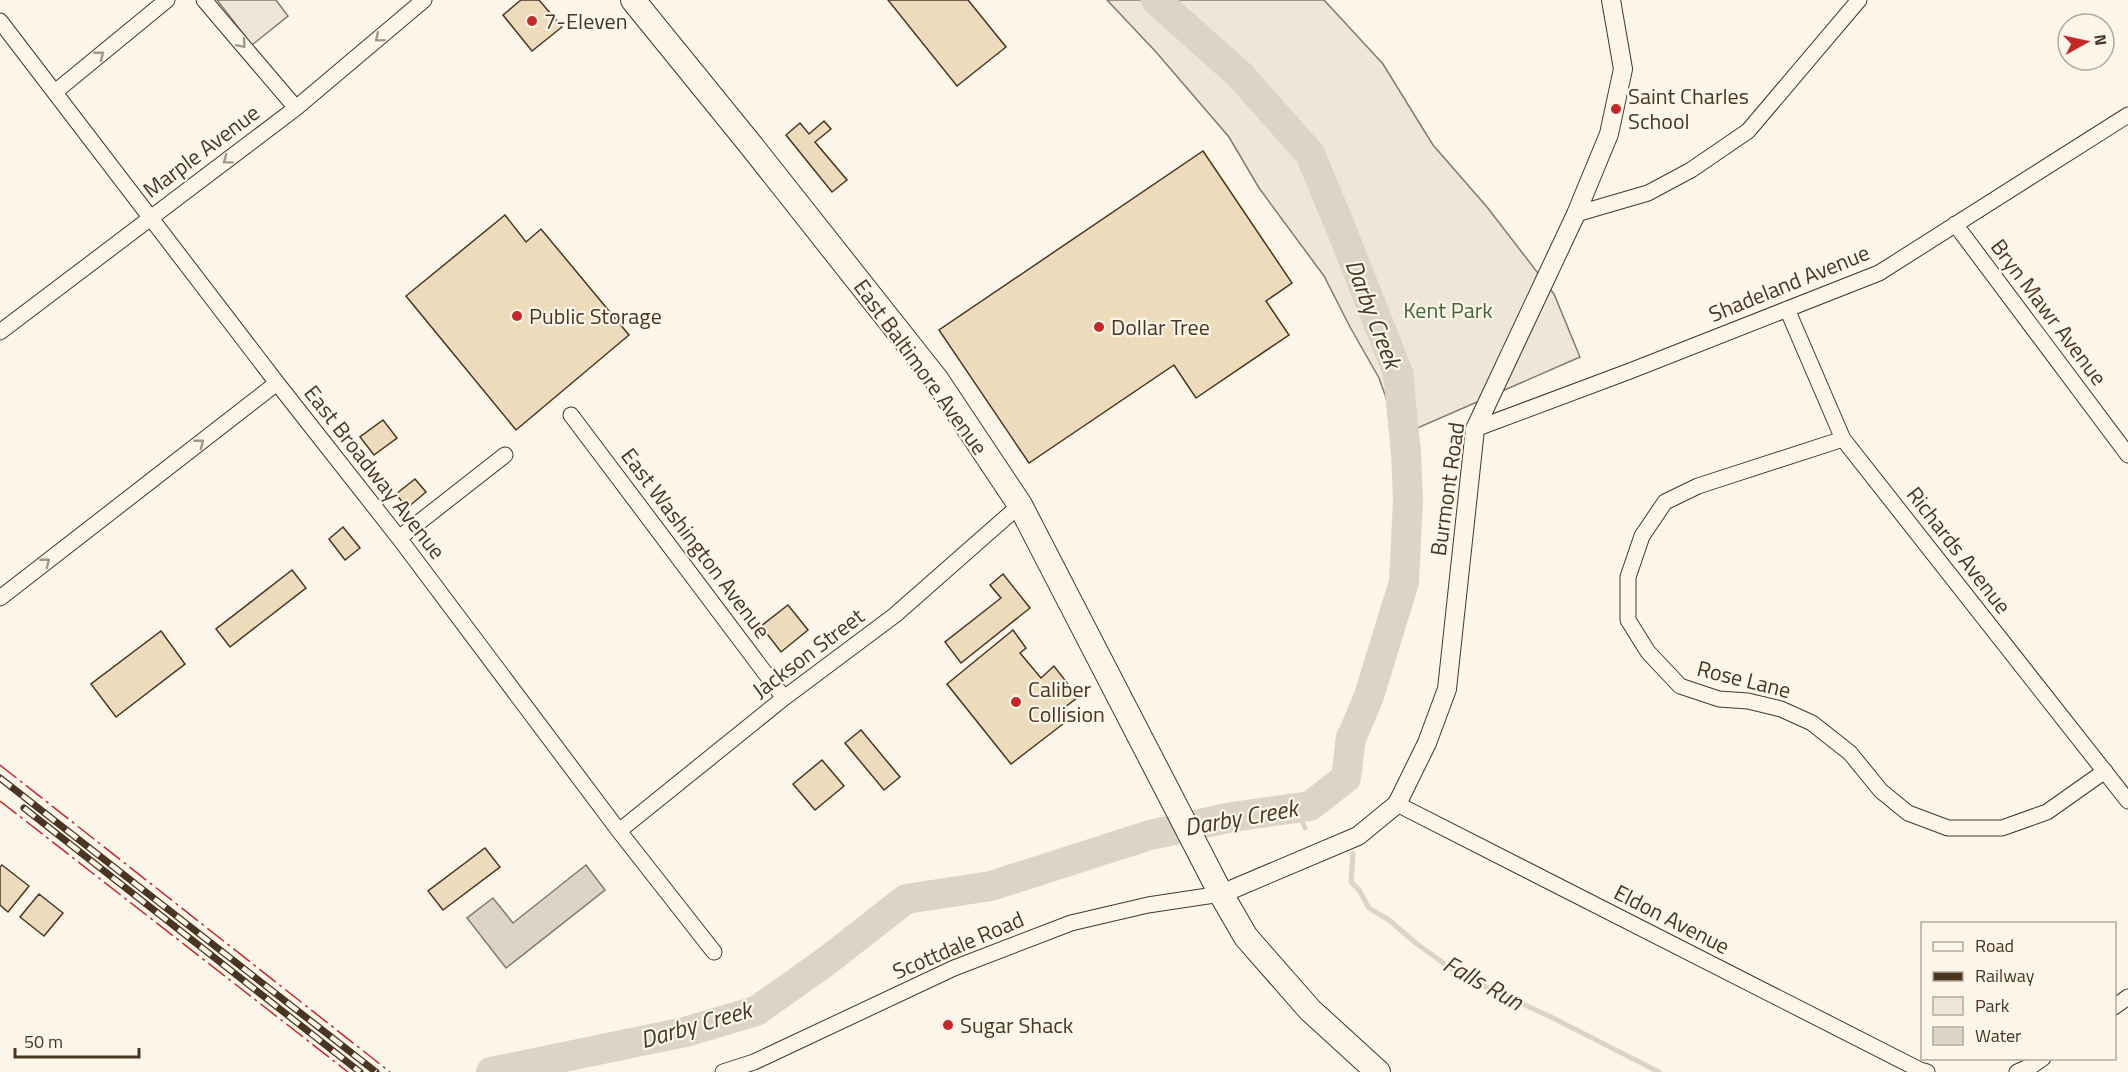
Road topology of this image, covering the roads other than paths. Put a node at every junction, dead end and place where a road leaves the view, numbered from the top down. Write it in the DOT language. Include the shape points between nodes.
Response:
graph roads {
  1 [pos="167,0"];
  2 [pos="204,0"];
  3 [pos="424,0"];
  4 [pos="633,0"];
  5 [pos="1611,0"];
  6 [pos="1859,0"];
  7 [pos="0,21"];
  8 [pos="55,92"];
  9 [pos="296,108"];
  10 [pos="2128,115"];
  11 [pos="1576,214"];
  12 [pos="151,217"];
  13 [pos="1955,224"];
  14 [pos="1787,309"];
  15 [pos="0,332"];
  16 [pos="277,383"];
  17 [pos="571,414"];
  18 [pos="1474,429"];
  19 [pos="1843,439"];
  20 [pos="505,455"];
  21 [pos="2128,455"];
  22 [pos="1020,505"];
  23 [pos="399,538"];
  24 [pos="0,598"];
  25 [pos="784,698"];
  26 [pos="2105,771"];
  27 [pos="2128,801"];
  28 [pos="1397,804"];
  29 [pos="619,831"];
  30 [pos="1216,884"];
  31 [pos="714,952"];
  32 [pos="2128,997"];
  33 [pos="2116,1006"];
  34 [pos="2041,1060"];
  35 [pos="723,1072"];
  36 [pos="1378,1072"];
  37 [pos="1927,1072"];
  38 [pos="2017,1072"];
  8 -- 1 [label="street, one-way"];
  2 -- 9 [label="street, one-way"];
  3 -- 9 [label="street, Marple Avenue, one-way"];
  4 -- 22 [label="main road, East Baltimore Avenue" via="936,379"];
  5 -- 11 [label="street, Burmont Road" via="1623,69 1609,134"];
  6 -- 11 [label="street" via="1748,131 1691,170 1648,193"];
  7 -- 8 [label="street, East Broadway Avenue"];
  8 -- 12 [label="street, East Broadway Avenue"];
  9 -- 12 [label="street, Marple Avenue, one-way"];
  10 -- 13 [label="street, Shadeland Avenue"];
  11 -- 18 [label="street, Burmont Road"];
  12 -- 15 [label="street, Marple Avenue"];
  12 -- 16 [label="street, East Broadway Avenue"];
  13 -- 14 [label="street, Shadeland Avenue" via="1879,273"];
  13 -- 21 [label="street, Bryn Mawr Avenue"];
  14 -- 18 [label="street, Shadeland Avenue"];
  14 -- 19 [label="street, Richards Avenue"];
  16 -- 23 [label="street, East Broadway Avenue"];
  24 -- 16 [label="street, one-way"];
  17 -- 25 [label="street, East Washington Avenue"];
  18 -- 28 [label="street, Burmont Road" via="1447,688 1427,743"];
  19 -- 26 [label="street, Richards Avenue"];
  19 -- 26 [label="street, Rose Lane" via="1698,486 1665,502 1642,536 1628,577 1628,620 1648,652 1680,686 1719,699 1781,709 1812,723 1850,753 1881,791 1908,813 1948,828 2002,828 2048,812"];
  20 -- 23 [label="street"];
  22 -- 25 [label="street, Jackson Street" via="895,615"];
  22 -- 30 [label="main road, East Baltimore Avenue"];
  23 -- 29 [label="street, East Broadway Avenue"];
  25 -- 29 [label="street, Jackson Street"];
  26 -- 27 [label="street, Richards Avenue"];
  28 -- 30 [label="street, Burmont Road" via="1358,836"];
  28 -- 37 [label="street, Eldon Avenue"];
  29 -- 31 [label="street, East Broadway Avenue"];
  30 -- 35 [label="street, Scottdale Road" via="1071,923 954,968 754,1062"];
  30 -- 36 [label="main road, East Baltimore Avenue" via="1246,937 1302,1002"];
  32 -- 33 [label="street"];
  34 -- 38 [label="street"];
}
